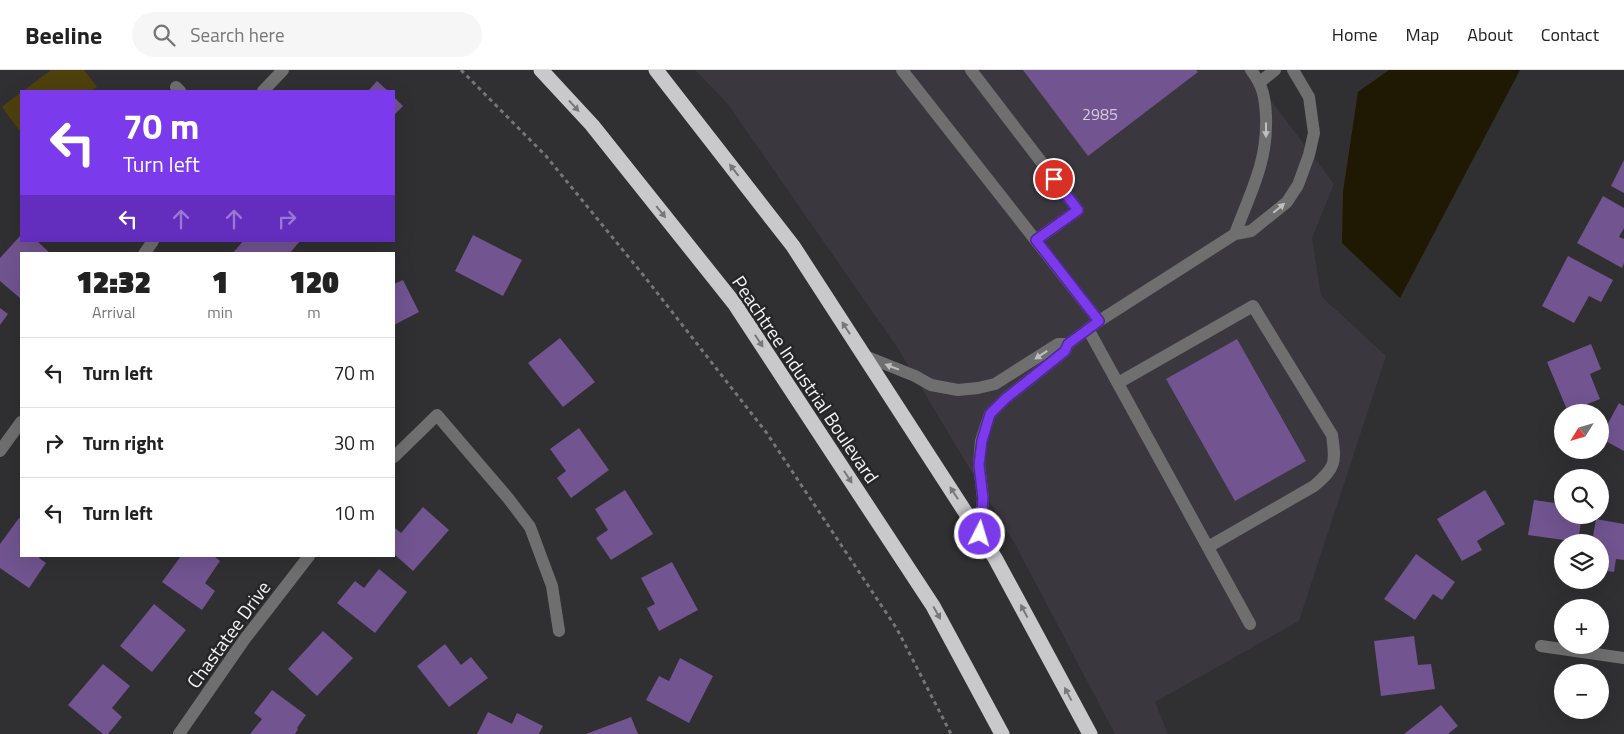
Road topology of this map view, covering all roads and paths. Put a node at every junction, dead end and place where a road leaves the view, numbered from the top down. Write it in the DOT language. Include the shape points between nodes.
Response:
graph roads {
  1 [pos="283,70"];
  2 [pos="461,70"];
  3 [pos="541,70"];
  4 [pos="656,70"];
  5 [pos="902,70"];
  6 [pos="971,70"];
  7 [pos="1251,70"];
  8 [pos="1275,70"];
  9 [pos="1294,70"];
  10 [pos="1260,82"];
  11 [pos="264,90"];
  12 [pos="1235,234"];
  13 [pos="1036,240"];
  14 [pos="1099,321"];
  15 [pos="1088,329"];
  16 [pos="1068,344"];
  17 [pos="864,356"];
  18 [pos="1118,383"];
  19 [pos="20,423"];
  20 [pos="0,451"];
  21 [pos="395,456"];
  22 [pos="980,534"];
  23 [pos="1208,547"];
  24 [pos="307,557"];
  25 [pos="1250,624"];
  26 [pos="559,631"];
  27 [pos="1541,646"];
  28 [pos="1624,658"];
  29 [pos="179,734"];
  30 [pos="951,734"];
  31 [pos="1002,734"];
  32 [pos="1090,734"];
  1 -- 11 [label="street"];
  2 -- 30 [label="path" via="546,156 766,432 897,629"];
  3 -- 31 [label="highway, Peachtree Industrial Boulevard, one-way" via="592,125 734,303 933,606"];
  17 -- 4 [label="highway, one-way" via="793,246"];
  5 -- 13 [label="street"];
  6 -- 13 [label="street" via="1078,210"];
  7 -- 10 [label="street"];
  8 -- 10 [label="street"];
  12 -- 9 [label="street, one-way" via="1251,231 1287,202 1310,155 1314,133 1309,97"];
  10 -- 12 [label="street, one-way" via="1265,99 1267,133 1252,195"];
  12 -- 14 [label="street"];
  13 -- 14 [label="street"];
  14 -- 15 [label="street"];
  15 -- 16 [label="street"];
  15 -- 18 [label="street"];
  16 -- 17 [label="street, one-way" via="1058,344 995,384 958,390 931,385"];
  16 -- 22 [label="street" via="1065,351 990,414 979,465 983,498"];
  22 -- 17 [label="highway, one-way"];
  18 -- 23 [label="street"];
  18 -- 23 [label="street" via="1253,306 1332,435 1335,458 1328,474 1314,486"];
  19 -- 20 [label="street"];
  21 -- 26 [label="street" via="437,415 530,527 552,586"];
  32 -- 22 [label="highway, one-way"];
  23 -- 25 [label="street"];
  24 -- 29 [label="street, Chastatee Drive" via="244,640"];
  27 -- 28 [label="street"];
}
